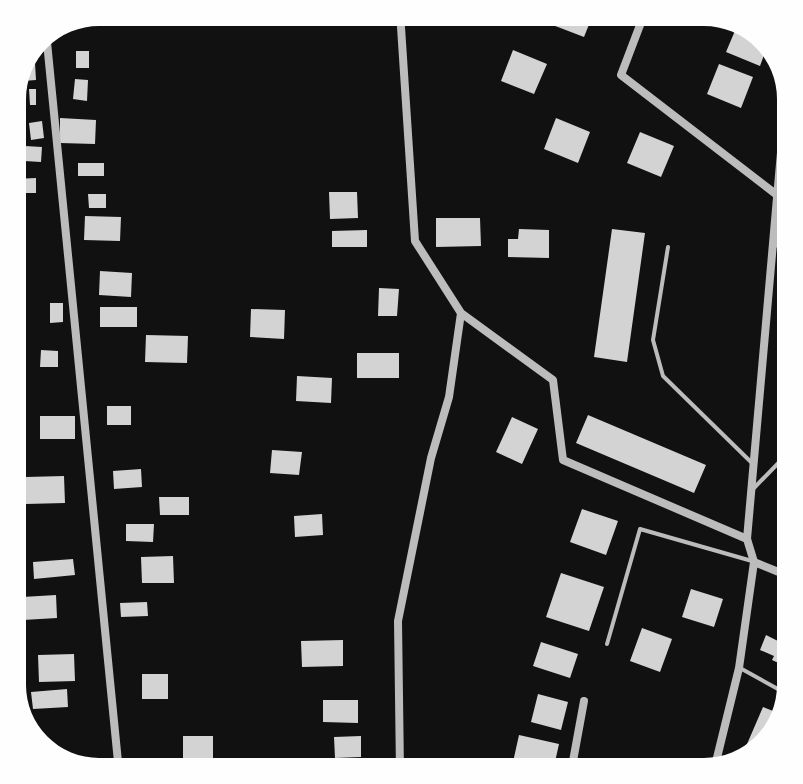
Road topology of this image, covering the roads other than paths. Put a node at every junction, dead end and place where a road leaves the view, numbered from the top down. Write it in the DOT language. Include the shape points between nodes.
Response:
graph roads {
  1 [pos="401,26"];
  2 [pos="640,26"];
  3 [pos="48,48"];
  4 [pos="777,195"];
  5 [pos="773,244"];
  6 [pos="777,246"];
  7 [pos="668,247"];
  8 [pos="461,313"];
  9 [pos="777,464"];
  10 [pos="753,465"];
  11 [pos="751,491"];
  12 [pos="747,539"];
  13 [pos="754,562"];
  14 [pos="777,571"];
  15 [pos="607,644"];
  16 [pos="739,668"];
  17 [pos="777,688"];
  18 [pos="584,701"];
  19 [pos="717,757"];
  20 [pos="118,758"];
  21 [pos="400,758"];
  22 [pos="574,758"];
  1 -- 8 [label="street" via="415,241"];
  2 -- 4 [label="street" via="621,75"];
  3 -- 20 [label="street"];
  4 -- 5 [label="street"];
  5 -- 6 [label="lane"];
  5 -- 10 [label="street"];
  7 -- 10 [label="lane" via="653,340 663,376"];
  8 -- 12 [label="street" via="553,380 563,460"];
  8 -- 21 [label="street" via="449,397 431,458 398,621"];
  9 -- 11 [label="lane"];
  10 -- 11 [label="street"];
  11 -- 12 [label="street"];
  12 -- 13 [label="street"];
  13 -- 14 [label="street"];
  13 -- 15 [label="lane" via="640,529"];
  13 -- 16 [label="street"];
  16 -- 17 [label="lane"];
  16 -- 19 [label="street"];
  18 -- 22 [label="street"];
}
